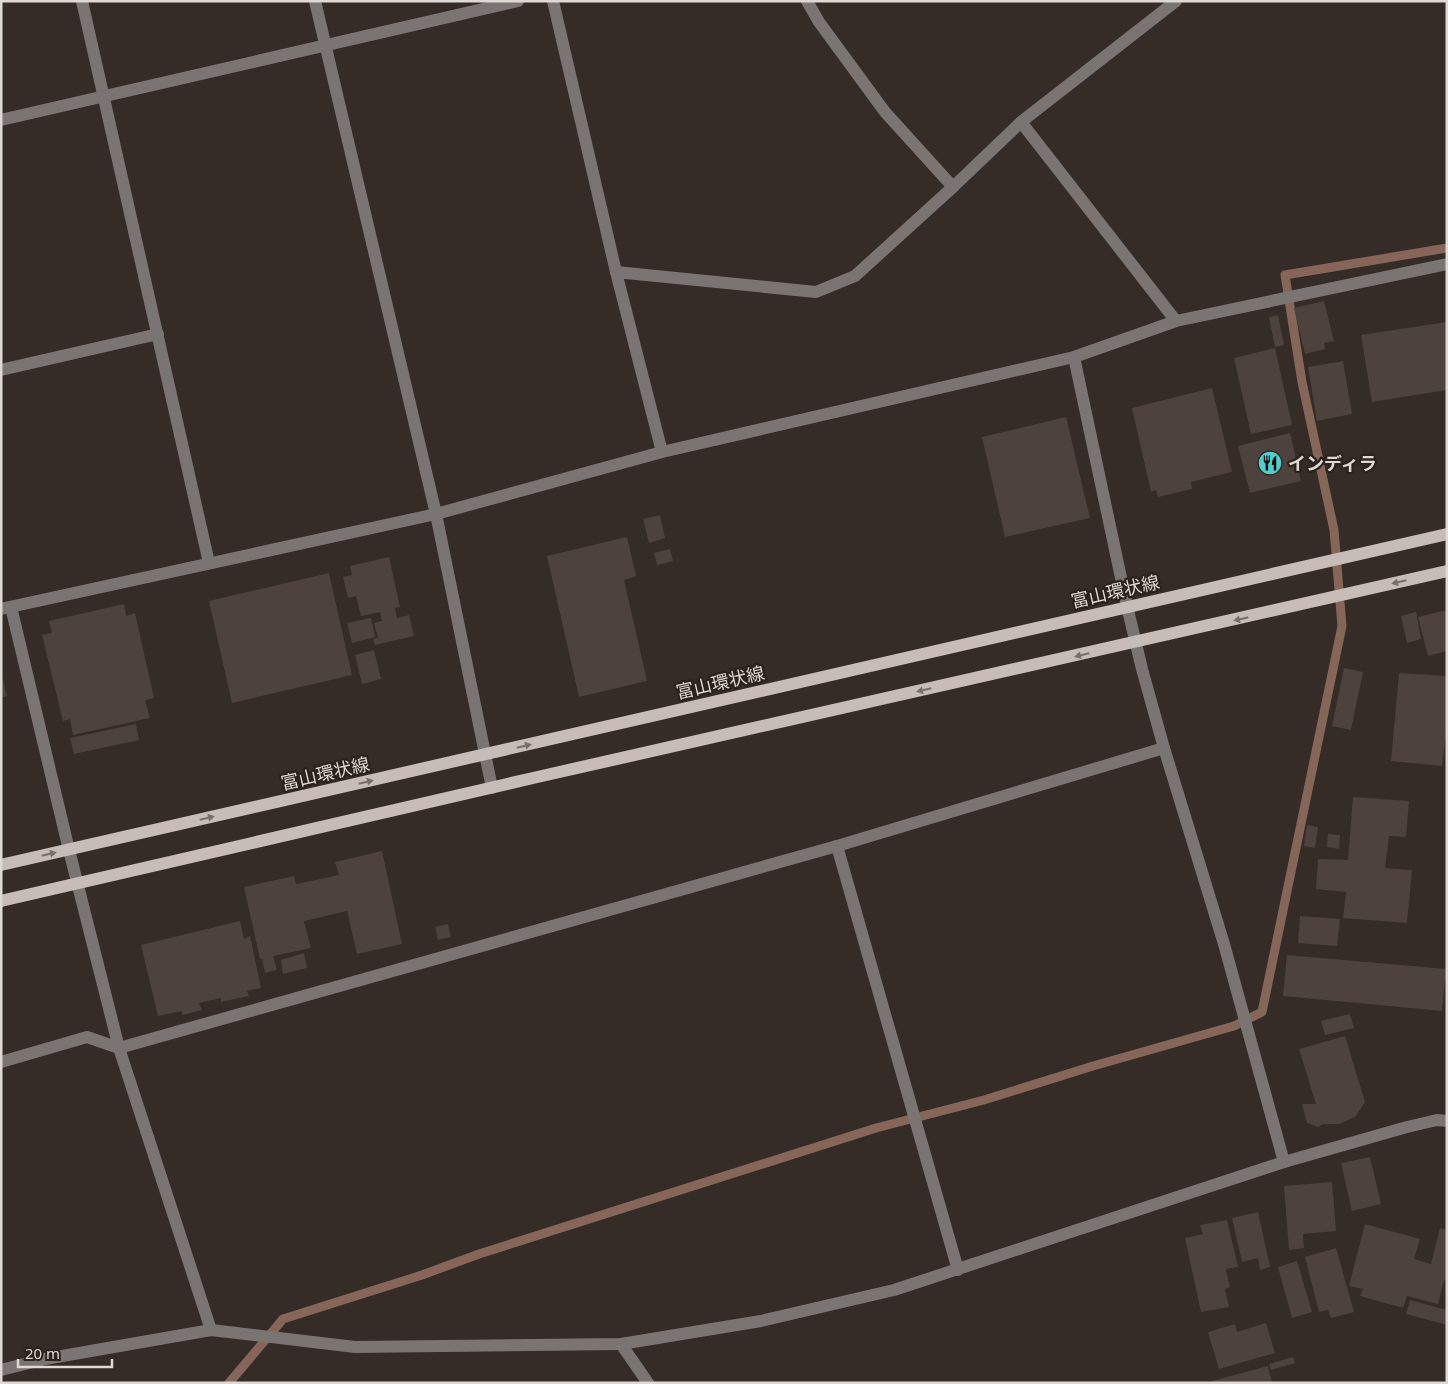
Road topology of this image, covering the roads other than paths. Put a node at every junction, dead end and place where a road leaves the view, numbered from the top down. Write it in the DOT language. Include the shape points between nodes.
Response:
graph roads {
  1 [pos="82,1"];
  2 [pos="316,1"];
  3 [pos="518,1"];
  4 [pos="553,1"];
  5 [pos="807,1"];
  6 [pos="1176,1"];
  7 [pos="325,46"];
  8 [pos="104,97"];
  9 [pos="1,120"];
  10 [pos="1021,122"];
  11 [pos="953,187"];
  12 [pos="1447,264"];
  13 [pos="616,272"];
  14 [pos="1176,321"];
  15 [pos="158,334"];
  16 [pos="1074,357"];
  17 [pos="1,370"];
  18 [pos="662,452"];
  19 [pos="436,514"];
  20 [pos="1447,534"];
  21 [pos="210,563"];
  22 [pos="1447,571"];
  23 [pos="1127,606"];
  24 [pos="6,608"];
  25 [pos="1135,643"];
  26 [pos="1164,748"];
  27 [pos="486,754"];
  28 [pos="492,788"];
  29 [pos="837,846"];
  30 [pos="69,850"];
  31 [pos="1,865"];
  32 [pos="78,883"];
  33 [pos="1,901"];
  34 [pos="118,1048"];
  35 [pos="1,1062"];
  36 [pos="1447,1121"];
  37 [pos="1284,1162"];
  38 [pos="958,1270"];
  39 [pos="211,1330"];
  40 [pos="621,1344"];
  41 [pos="1,1370"];
  42 [pos="648,1383"];
  1 -- 8 [label="street"];
  2 -- 7 [label="street"];
  3 -- 7 [label="street"];
  4 -- 13 [label="street"];
  5 -- 11 [label="street" via="885,112"];
  6 -- 10 [label="street"];
  7 -- 8 [label="street"];
  7 -- 19 [label="street"];
  8 -- 9 [label="street"];
  8 -- 15 [label="street"];
  10 -- 11 [label="street"];
  10 -- 14 [label="street"];
  11 -- 13 [label="street" via="855,276 816,292"];
  12 -- 14 [label="street"];
  13 -- 18 [label="street"];
  14 -- 16 [label="street"];
  15 -- 17 [label="street"];
  15 -- 21 [label="street"];
  16 -- 18 [label="street"];
  16 -- 23 [label="street"];
  18 -- 19 [label="street"];
  19 -- 21 [label="street"];
  19 -- 27 [label="street"];
  20 -- 23 [label="main road, 富山環状線"];
  21 -- 24 [label="street"];
  22 -- 25 [label="main road, one-way"];
  23 -- 25 [label="street"];
  27 -- 23 [label="main road, 富山環状線, one-way"];
  24 -- 30 [label="street"];
  25 -- 26 [label="street"];
  25 -- 28 [label="main road, one-way"];
  26 -- 29 [label="street"];
  26 -- 37 [label="street" via="1224,944"];
  27 -- 28 [label="street"];
  30 -- 27 [label="main road, 富山環状線, one-way"];
  28 -- 32 [label="main road"];
  29 -- 34 [label="street"];
  29 -- 38 [label="street"];
  31 -- 30 [label="main road, 富山環状線, one-way"];
  30 -- 32 [label="street"];
  32 -- 33 [label="main road"];
  32 -- 34 [label="street"];
  34 -- 35 [label="street" via="87,1037"];
  34 -- 39 [label="street"];
  36 -- 37 [label="street" via="1407,1127"];
  37 -- 38 [label="street"];
  38 -- 40 [label="street" via="894,1290 761,1321"];
  39 -- 40 [label="street" via="354,1347"];
  39 -- 41 [label="street" via="45,1359"];
  40 -- 42 [label="street"];
}
